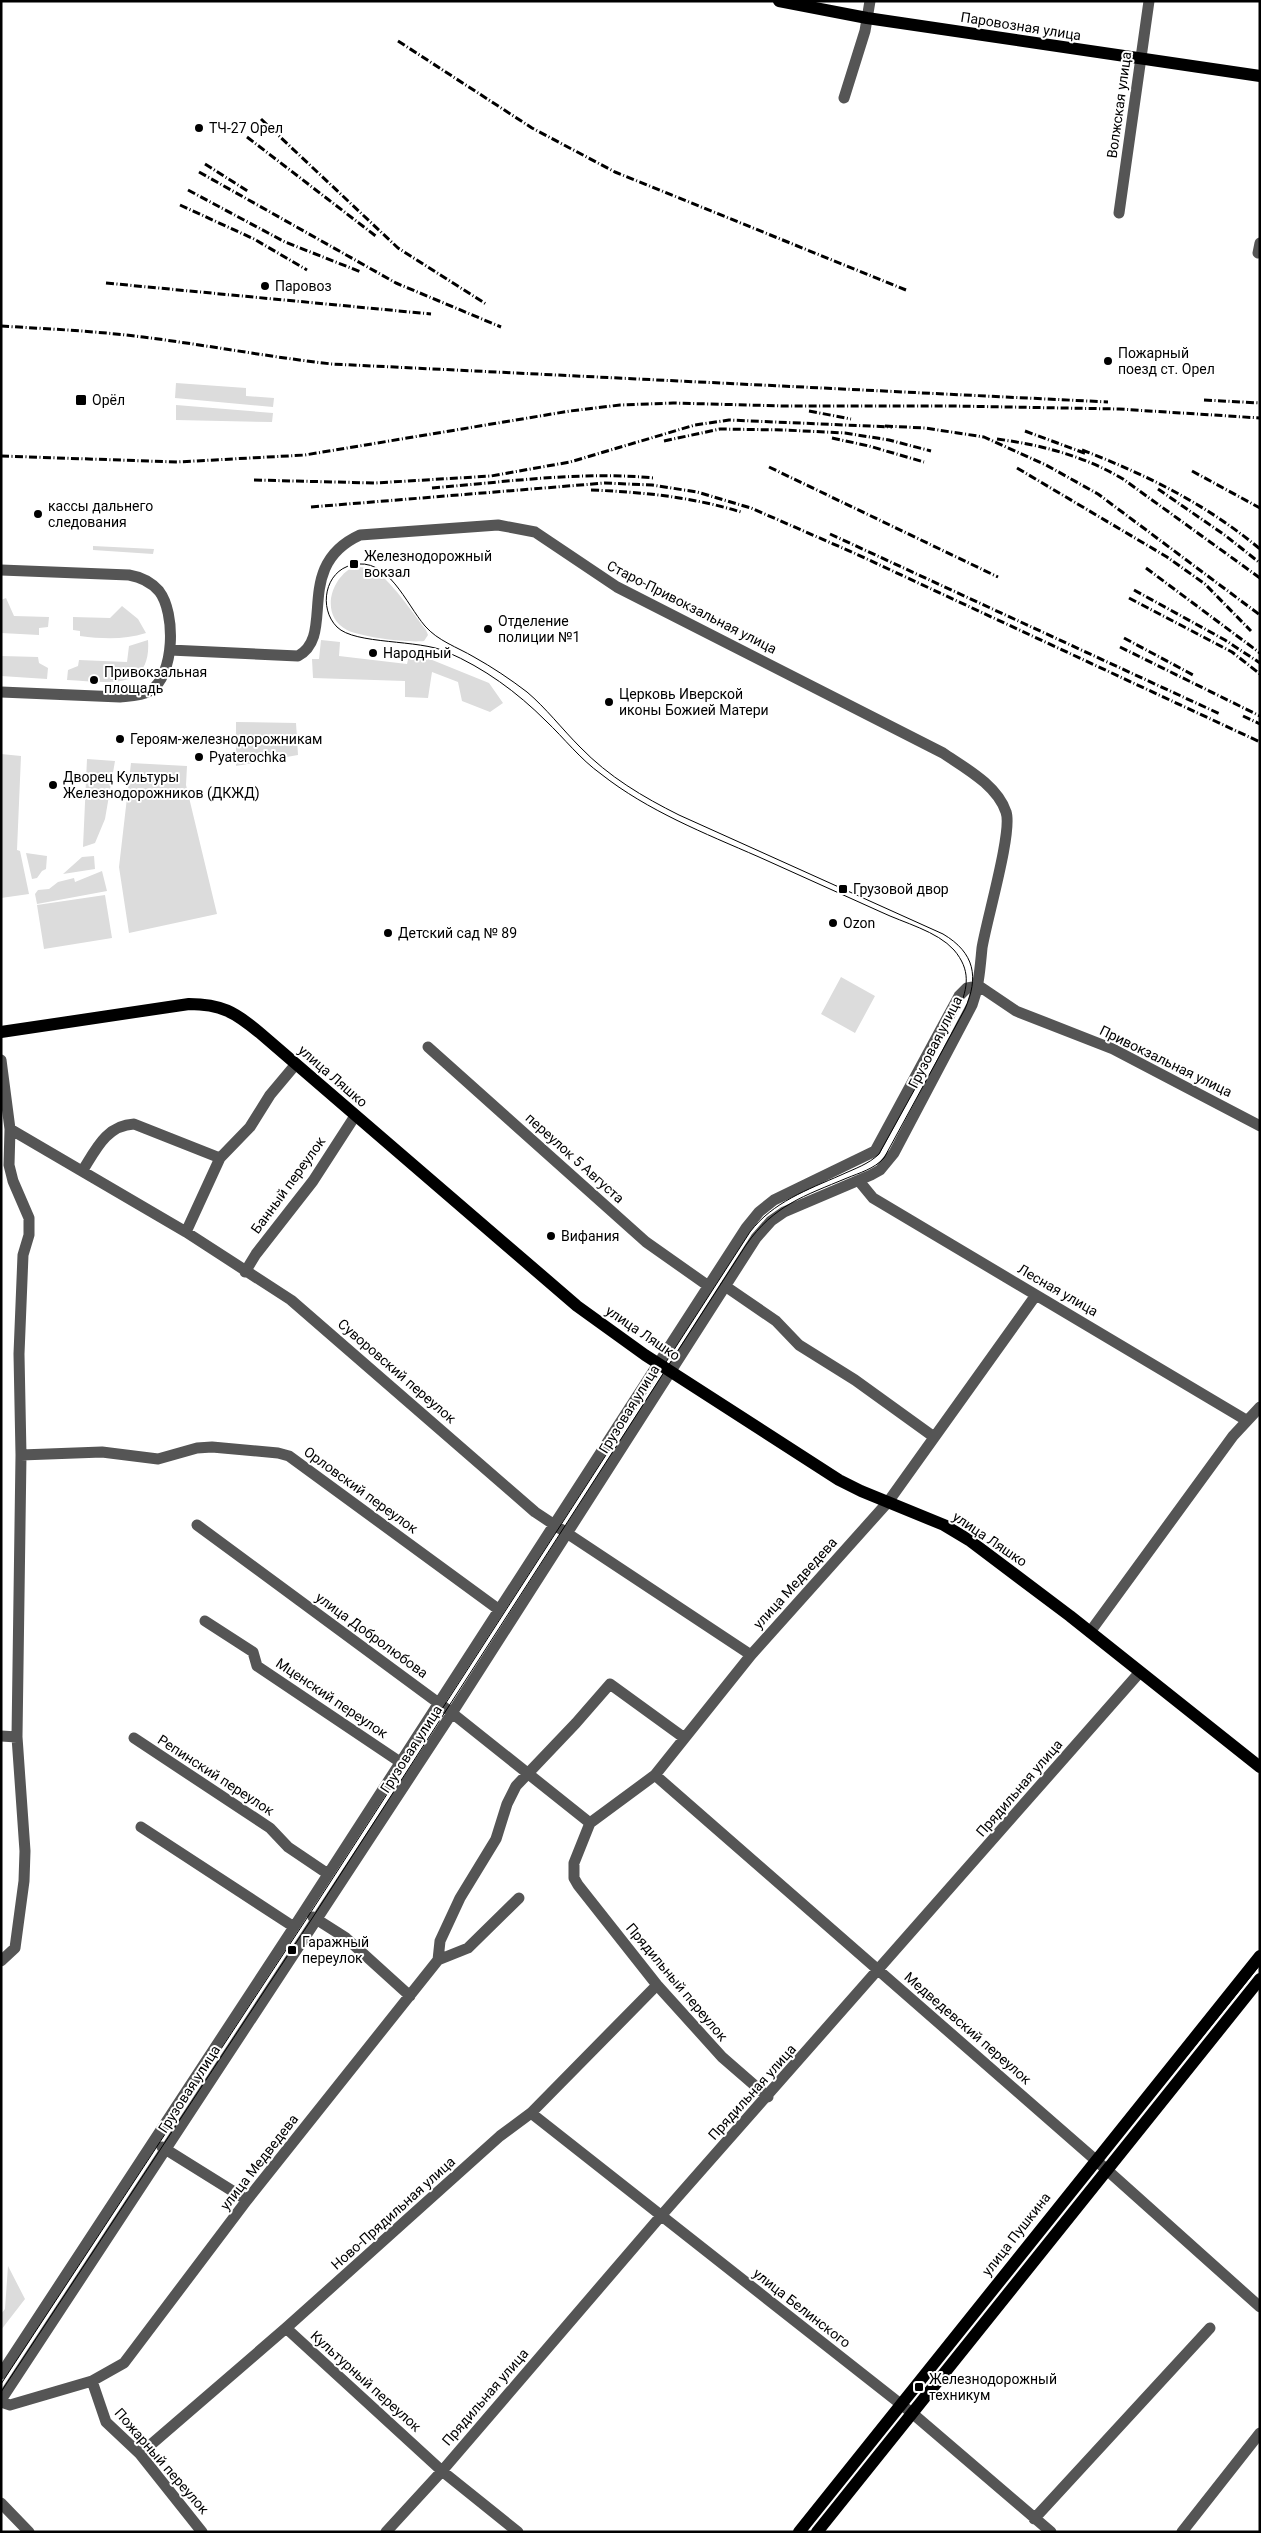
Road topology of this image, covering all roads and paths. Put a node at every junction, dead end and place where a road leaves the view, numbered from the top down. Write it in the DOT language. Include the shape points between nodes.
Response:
graph roads {
  1 [pos="779,1"];
  2 [pos="870,1"];
  3 [pos="1149,1"];
  4 [pos="867,18"];
  5 [pos="1140,60"];
  6 [pos="1260,76"];
  7 [pos="844,98"];
  8 [pos="1119,214"];
  9 [pos="1,570"];
  10 [pos="170,650"];
  11 [pos="1,692"];
  12 [pos="979,986"];
  13 [pos="1,1032"];
  14 [pos="428,1047"];
  15 [pos="1,1060"];
  16 [pos="296,1064"];
  17 [pos="355,1116"];
  18 [pos="1260,1126"];
  19 [pos="10,1129"];
  20 [pos="220,1158"];
  21 [pos="83,1170"];
  22 [pos="859,1181"];
  23 [pos="186,1232"];
  24 [pos="245,1272"];
  25 [pos="707,1285"];
  26 [pos="725,1286"];
  27 [pos="1036,1295"];
  28 [pos="657,1362"];
  29 [pos="671,1371"];
  30 [pos="1260,1406"];
  31 [pos="1246,1420"];
  32 [pos="934,1437"];
  33 [pos="21,1455"];
  34 [pos="888,1502"];
  35 [pos="553,1524"];
  36 [pos="197,1525"];
  37 [pos="567,1534"];
  38 [pos="498,1609"];
  39 [pos="205,1621"];
  40 [pos="1090,1632"];
  41 [pos="751,1655"];
  42 [pos="1140,1672"];
  43 [pos="439,1703"];
  44 [pos="452,1713"];
  45 [pos="1,1736"];
  46 [pos="17,1736"];
  47 [pos="683,1737"];
  48 [pos="134,1738"];
  49 [pos="400,1762"];
  50 [pos="1260,1767"];
  51 [pos="526,1774"];
  52 [pos="655,1775"];
  53 [pos="590,1823"];
  54 [pos="141,1827"];
  55 [pos="328,1874"];
  56 [pos="519,1898"];
  57 [pos="304,1911"];
  58 [pos="318,1920"];
  59 [pos="294,1927"];
  60 [pos="1260,1956"];
  61 [pos="438,1960"];
  62 [pos="1,1961"];
  63 [pos="880,1970"];
  64 [pos="1260,1979"];
  65 [pos="657,1985"];
  66 [pos="410,1996"];
  67 [pos="768,2097"];
  68 [pos="531,2114"];
  69 [pos="154,2142"];
  70 [pos="167,2150"];
  71 [pos="1095,2160"];
  72 [pos="1107,2170"];
  73 [pos="247,2200"];
  74 [pos="660,2217"];
  75 [pos="1260,2307"];
  76 [pos="286,2328"];
  77 [pos="1210,2328"];
  78 [pos="1,2374"];
  79 [pos="92,2381"];
  80 [pos="1,2401"];
  81 [pos="901,2404"];
  82 [pos="912,2413"];
  83 [pos="1260,2433"];
  84 [pos="140,2454"];
  85 [pos="442,2471"];
  86 [pos="1,2503"];
  87 [pos="1034,2519"];
  88 [pos="29,2532"];
  89 [pos="202,2532"];
  90 [pos="386,2532"];
  91 [pos="518,2532"];
  92 [pos="798,2532"];
  93 [pos="816,2532"];
  94 [pos="1051,2532"];
  95 [pos="1182,2532"];
  1 -- 4 [label="main road, Паровозная улица"];
  2 -- 4 [label="street"];
  3 -- 5 [label="street, Волжская улица"];
  4 -- 5 [label="main road, Паровозная улица"];
  4 -- 7 [label="street"];
  5 -- 6 [label="main road, Паровозная улица"];
  5 -- 8 [label="street, Волжская улица"];
  9 -- 10 [label="street" via="129,575 145,580 160,592 168,611"];
  10 -- 11 [label="street" via="160,681 150,691 138,696"];
  10 -- 12 [label="street, Старо-Привокзальная улица" via="298,656 309,649 315,637 320,582 331,558 360,535 488,526 523,529 545,538 618,587 943,753 999,798 1007,814 1006,836 982,948"];
  12 -- 18 [label="street, Привокзальная улица" via="1016,1011 1113,1049"];
  12 -- 22 [label="street, Грузовая улица" via="965,1022 894,1153 880,1170"];
  12 -- 25 [label="street, Грузовая улица" via="967,988 959,996 875,1151 794,1188 766,1206 746,1228"];
  13 -- 16 [label="main road, улица Ляшко" via="189,1004 208,1004 230,1011 246,1021"];
  14 -- 25 [label="street, переулок 5 Августа" via="646,1242"];
  15 -- 19 [label="street"];
  16 -- 17 [label="main road, улица Ляшко"];
  16 -- 20 [label="street" via="270,1094 250,1127"];
  17 -- 24 [label="street, Банный переулок" via="313,1181"];
  17 -- 28 [label="main road, улица Ляшко" via="577,1306"];
  19 -- 21 [label="street, Суворовский переулок"];
  19 -- 33 [label="street" via="9,1165 29,1218 23,1255 19,1354"];
  20 -- 21 [label="street" via="134,1124 125,1124 104,1138"];
  20 -- 23 [label="street"];
  21 -- 23 [label="street, Суворовский переулок"];
  22 -- 26 [label="street, Грузовая улица" via="807,1201 771,1221"];
  22 -- 27 [label="street, Лесная улица" via="873,1198"];
  23 -- 24 [label="street, Суворовский переулок"];
  24 -- 35 [label="street, Суворовский переулок" via="291,1300"];
  25 -- 28 [label="street, Грузовая улица"];
  26 -- 29 [label="street, Грузовая улица"];
  26 -- 32 [label="street" via="776,1321 799,1345 855,1380"];
  27 -- 31 [label="street, Лесная улица"];
  27 -- 32 [label="street, улица Медведева"];
  28 -- 29 [label="main road, улица Ляшко"];
  28 -- 35 [label="street, Грузовая улица"];
  29 -- 34 [label="main road, улица Ляшко" via="839,1480"];
  29 -- 37 [label="street, Грузовая улица"];
  30 -- 31 [label="street"];
  31 -- 40 [label="street"];
  32 -- 34 [label="street, улица Медведева"];
  33 -- 38 [label="street, Орловский переулок" via="102,1452 158,1459 212,1447 289,1456"];
  33 -- 46 [label="street"];
  34 -- 40 [label="main road, улица Ляшко" via="944,1525 969,1540"];
  34 -- 41 [label="street, улица Медведева"];
  35 -- 37 [label="street, Суворовский переулок"];
  35 -- 38 [label="street, Грузовая улица"];
  36 -- 43 [label="street, улица Добролюбова"];
  37 -- 41 [label="street, Суворовский переулок"];
  37 -- 44 [label="street, Грузовая улица"];
  38 -- 43 [label="street, Грузовая улица"];
  39 -- 49 [label="street, Мценский переулок" via="253,1652 257,1666"];
  40 -- 42 [label="main road, улица Ляшко"];
  41 -- 47 [label="street, улица Медведева"];
  42 -- 50 [label="main road, улица Ляшко"];
  42 -- 63 [label="street, Прядильная улица"];
  43 -- 44 [label="street, улица Добролюбова"];
  43 -- 49 [label="street, Грузовая улица"];
  44 -- 51 [label="street, улица Добролюбова"];
  44 -- 58 [label="street, Грузовая улица"];
  45 -- 46 [label="street"];
  46 -- 62 [label="street" via="25,1851 24,1887 15,1948"];
  47 -- 51 [label="street" via="610,1684"];
  47 -- 52 [label="street, улица Медведева"];
  48 -- 55 [label="street, Репинский переулок" via="270,1828 288,1848"];
  49 -- 55 [label="street, Грузовая улица"];
  51 -- 53 [label="street, улица Добролюбова"];
  51 -- 61 [label="street" via="511,1794 496,1839 460,1898 440,1941"];
  52 -- 53 [label="street, улица Медведева"];
  52 -- 63 [label="street, Медведевский переулок"];
  53 -- 65 [label="street, Прядильный переулок" via="574,1863 574,1878"];
  54 -- 59 [label="street"];
  55 -- 57 [label="street, Грузовая улица"];
  56 -- 61 [label="street" via="468,1948"];
  57 -- 58 [label="street"];
  57 -- 59 [label="street, Грузовая улица"];
  58 -- 66 [label="street" via="346,1938"];
  58 -- 70 [label="street, Грузовая улица"];
  59 -- 69 [label="street, Грузовая улица"];
  60 -- 71 [label="main road, улица Пушкина"];
  61 -- 66 [label="street, улица Медведева"];
  63 -- 67 [label="street, Прядильная улица"];
  63 -- 71 [label="street, Медведевский переулок"];
  64 -- 72 [label="main road"];
  65 -- 67 [label="street, Прядильный переулок" via="722,2057"];
  65 -- 68 [label="street, Ново-Прядильная улица"];
  66 -- 73 [label="street, улица Медведева"];
  67 -- 74 [label="street, Прядильная улица"];
  68 -- 74 [label="street, улица Белинского"];
  68 -- 76 [label="street, Ново-Прядильная улица" via="500,2136"];
  69 -- 70 [label="street"];
  69 -- 78 [label="street, Грузовая улица"];
  70 -- 73 [label="street"];
  70 -- 80 [label="street, Грузовая улица"];
  71 -- 72 [label="street, Медведевский переулок"];
  71 -- 81 [label="main road, улица Пушкина"];
  72 -- 75 [label="street, Медведевский переулок"];
  72 -- 82 [label="main road"];
  73 -- 79 [label="street, улица Медведева" via="130,2357"];
  74 -- 81 [label="street, улица Белинского"];
  74 -- 85 [label="street, Прядильная улица"];
  76 -- 84 [label="street, Ново-Прядильная улица"];
  76 -- 85 [label="street, Культурный переулок"];
  77 -- 87 [label="street"];
  79 -- 80 [label="street, улица Медведева" via="10,2404"];
  79 -- 84 [label="street, Пожарный переулок" via="106,2422"];
  81 -- 82 [label="street, улица Белинского"];
  81 -- 92 [label="main road, улица Пушкина"];
  82 -- 87 [label="street, улица Белинского"];
  82 -- 93 [label="main road"];
  83 -- 95 [label="street"];
  84 -- 89 [label="street, Пожарный переулок"];
  85 -- 90 [label="street, Прядильная улица"];
  85 -- 91 [label="street, Культурный переулок"];
  86 -- 88 [label="street"];
  87 -- 94 [label="street, улица Белинского"];
}
